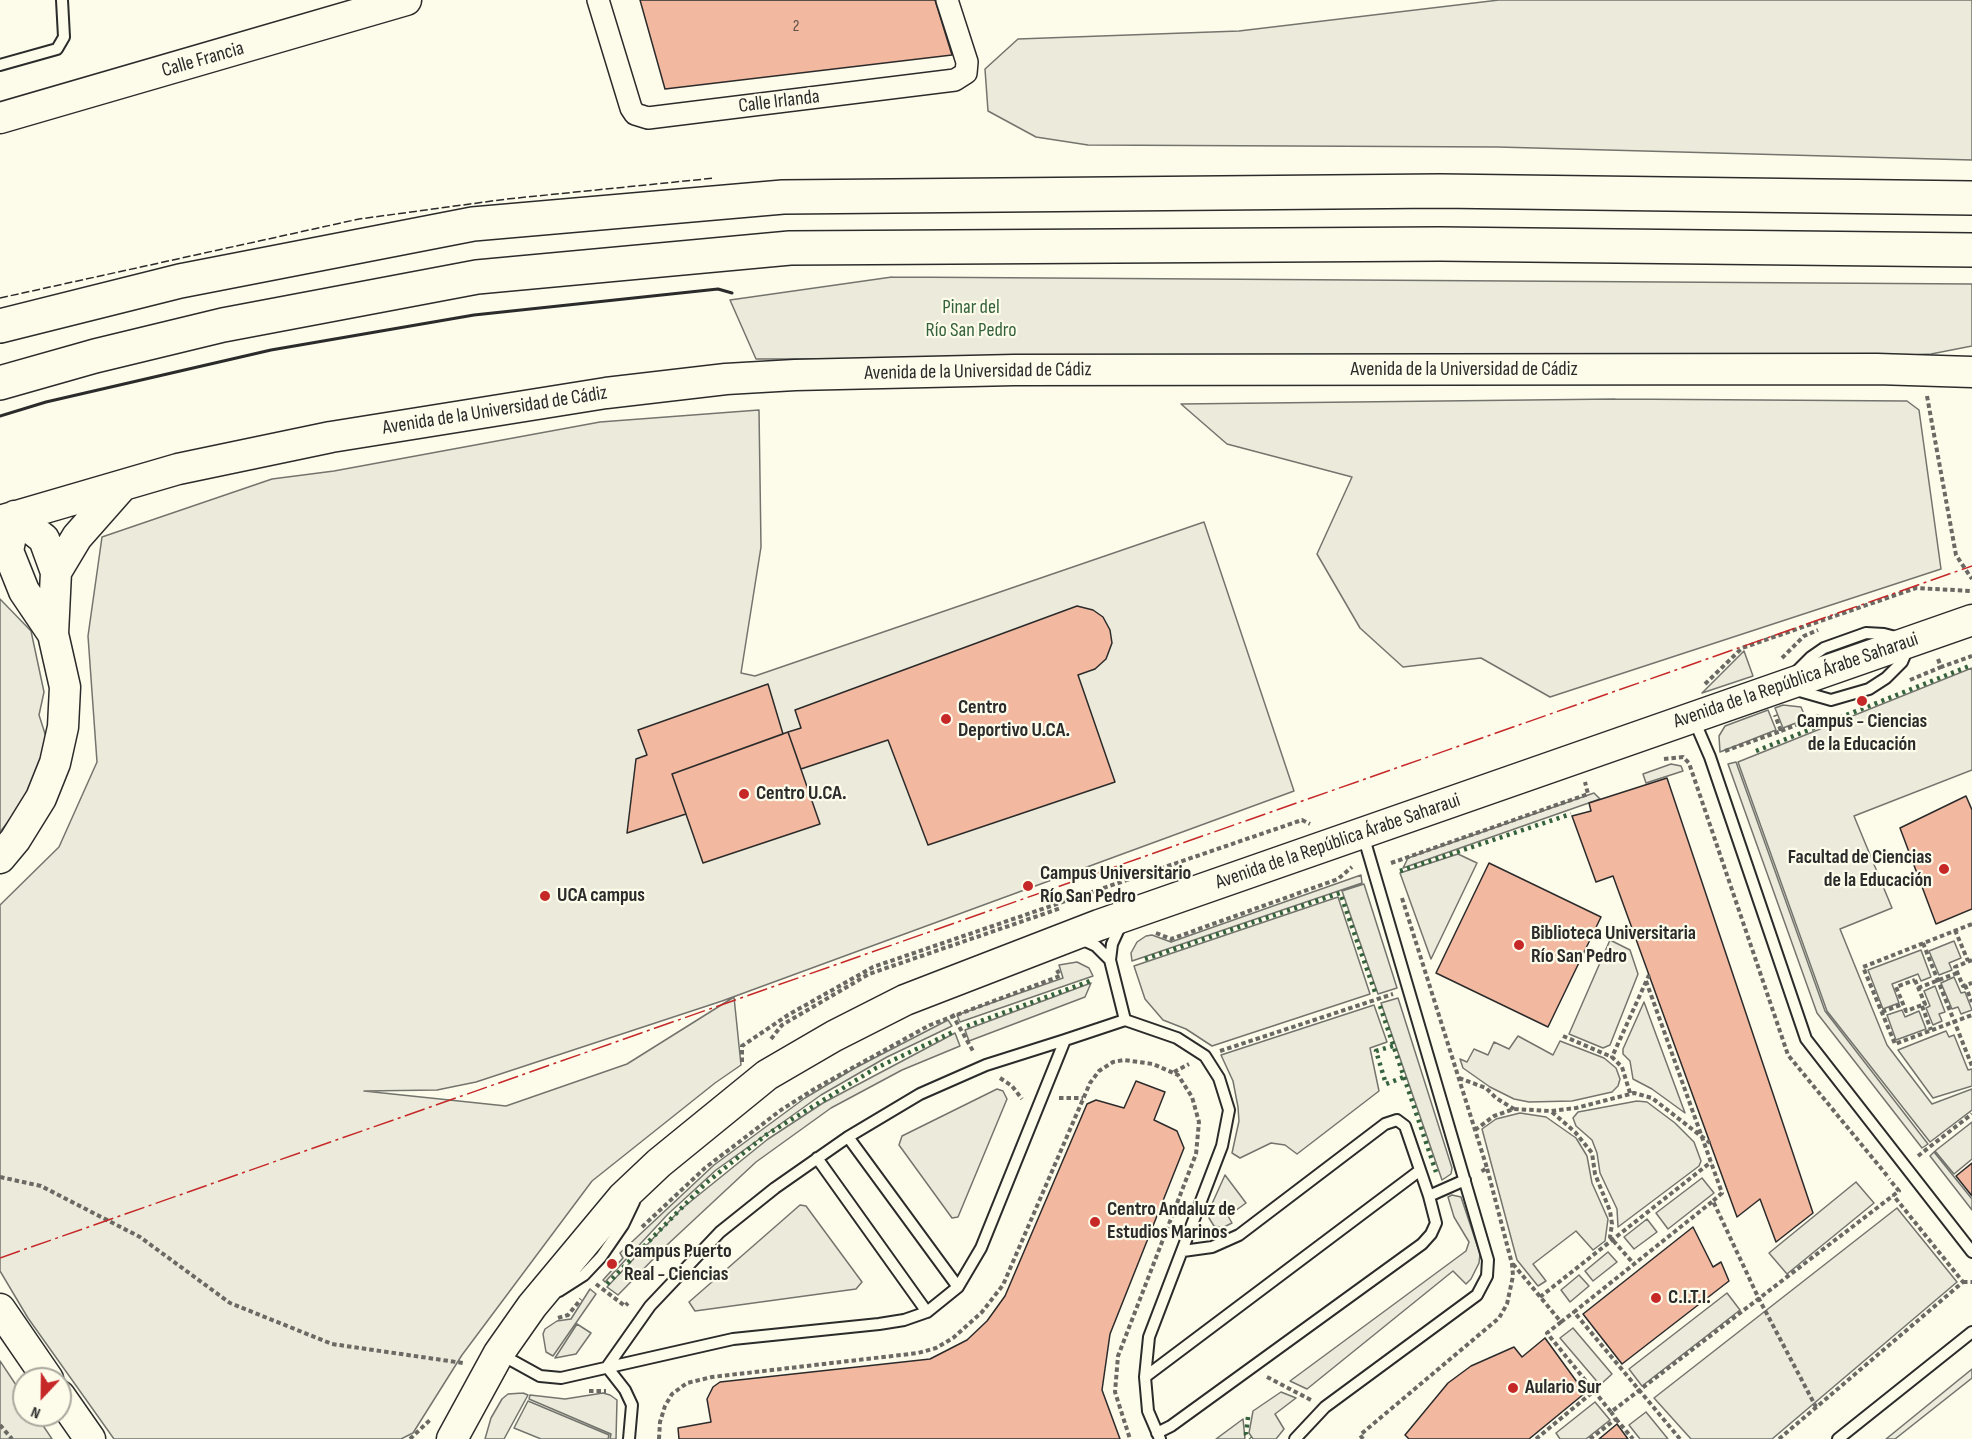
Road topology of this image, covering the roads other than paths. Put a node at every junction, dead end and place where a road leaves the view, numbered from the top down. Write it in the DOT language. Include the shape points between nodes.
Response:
graph roads {
  1 [pos="62,0"];
  2 [pos="406,0"];
  3 [pos="598,0"];
  4 [pos="947,0"];
  5 [pos="0,65"];
  6 [pos="0,118"];
  7 [pos="1972,198"];
  8 [pos="1972,250"];
  9 [pos="0,326"];
  10 [pos="1972,372"];
  11 [pos="0,382"];
  12 [pos="122,486"];
  13 [pos="8,518"];
  14 [pos="56,572"];
  15 [pos="12,584"];
  16 [pos="1972,620"];
  17 [pos="53,634"];
  18 [pos="1693,718"];
  19 [pos="1366,848"];
  20 [pos="0,858"];
  21 [pos="1138,923"];
  22 [pos="1072,935"];
  23 [pos="1110,960"];
  24 [pos="1125,1020"];
  25 [pos="1065,1040"];
  26 [pos="848,1137"];
  27 [pos="817,1158"];
  28 [pos="1419,1171"];
  29 [pos="1465,1180"];
  30 [pos="1430,1196"];
  31 [pos="1183,1251"];
  32 [pos="1972,1252"];
  33 [pos="958,1287"];
  34 [pos="0,1309"];
  35 [pos="927,1312"];
  36 [pos="1972,1332"];
  37 [pos="499,1353"];
  38 [pos="40,1367"];
  39 [pos="607,1367"];
  40 [pos="1145,1377"];
  41 [pos="72,1413"];
  42 [pos="1158,1436"];
  43 [pos="451,1437"];
  44 [pos="90,1439"];
  45 [pos="629,1439"];
  46 [pos="1295,1439"];
  47 [pos="1838,1439"];
  1 -- 5 [label="lane" via="64,37 57,49"];
  2 -- 6 [label="street, Calle Francia"];
  3 -- 4 [label="street, Calle Irlanda" via="631,108 635,114 648,118 955,80 966,73 967,62"];
  7 -- 9 [label="highway" via="1440,191 783,196 473,224 180,281"];
  8 -- 11 [label="highway" via="1452,244 790,248 477,277 223,325"];
  10 -- 12 [label="street, Avenida de la Universidad de Cádiz" via="1014,370 795,375 606,393 331,437"];
  12 -- 13 [label="street, Avenida de la Universidad de Cádiz"];
  12 -- 14 [label="street" via="77,537"];
  13 -- 14 [label="street" via="44,539"];
  13 -- 15 [label="street"];
  14 -- 17 [label="street"];
  15 -- 17 [label="street"];
  16 -- 18 [label="street, Avenida de la República Árabe Saharaui"];
  17 -- 20 [label="street" via="65,687 63,727 55,764 40,798"];
  18 -- 19 [label="street, Avenida de la República Árabe Saharaui"];
  18 -- 32 [label="lane" via="1710,756 1806,1039"];
  19 -- 21 [label="street, Avenida de la República Árabe Saharaui"];
  19 -- 29 [label="lane"];
  21 -- 22 [label="street, Avenida de la República Árabe Saharaui"];
  21 -- 23 [label="lane" via="1112,944"];
  22 -- 23 [label="lane" via="1096,946"];
  22 -- 37 [label="street, Avenida de la República Árabe Saharaui" via="905,1000 768,1074 622,1198 541,1313"];
  23 -- 24 [label="lane"];
  24 -- 25 [label="lane"];
  24 -- 31 [label="lane" via="1177,1038 1205,1056 1227,1096 1222,1146"];
  25 -- 26 [label="lane" via="986,1065 920,1094"];
  25 -- 33 [label="lane" via="981,1248"];
  26 -- 27 [label="lane"];
  26 -- 33 [label="lane"];
  27 -- 35 [label="lane"];
  27 -- 39 [label="lane" via="720,1232 650,1306"];
  28 -- 30 [label="lane"];
  28 -- 31 [label="lane" via="1405,1126 1397,1120 1385,1124 1239,1235 1212,1247"];
  28 -- 40 [label="lane"];
  29 -- 30 [label="lane"];
  29 -- 46 [label="lane" via="1488,1260 1487,1276 1477,1295 1325,1407"];
  30 -- 42 [label="lane" via="1436,1223 1422,1244"];
  31 -- 40 [label="lane" via="1149,1337"];
  33 -- 35 [label="lane"];
  34 -- 38 [label="street"];
  35 -- 39 [label="lane" via="879,1324 733,1339"];
  36 -- 47 [label="lane"];
  37 -- 39 [label="lane" via="540,1376 561,1378"];
  37 -- 43 [label="street, Avenida de la República Árabe Saharaui"];
  39 -- 45 [label="lane" via="632,1405"];
  40 -- 42 [label="lane" via="1148,1411"];
  41 -- 44 [label="street"];
}
